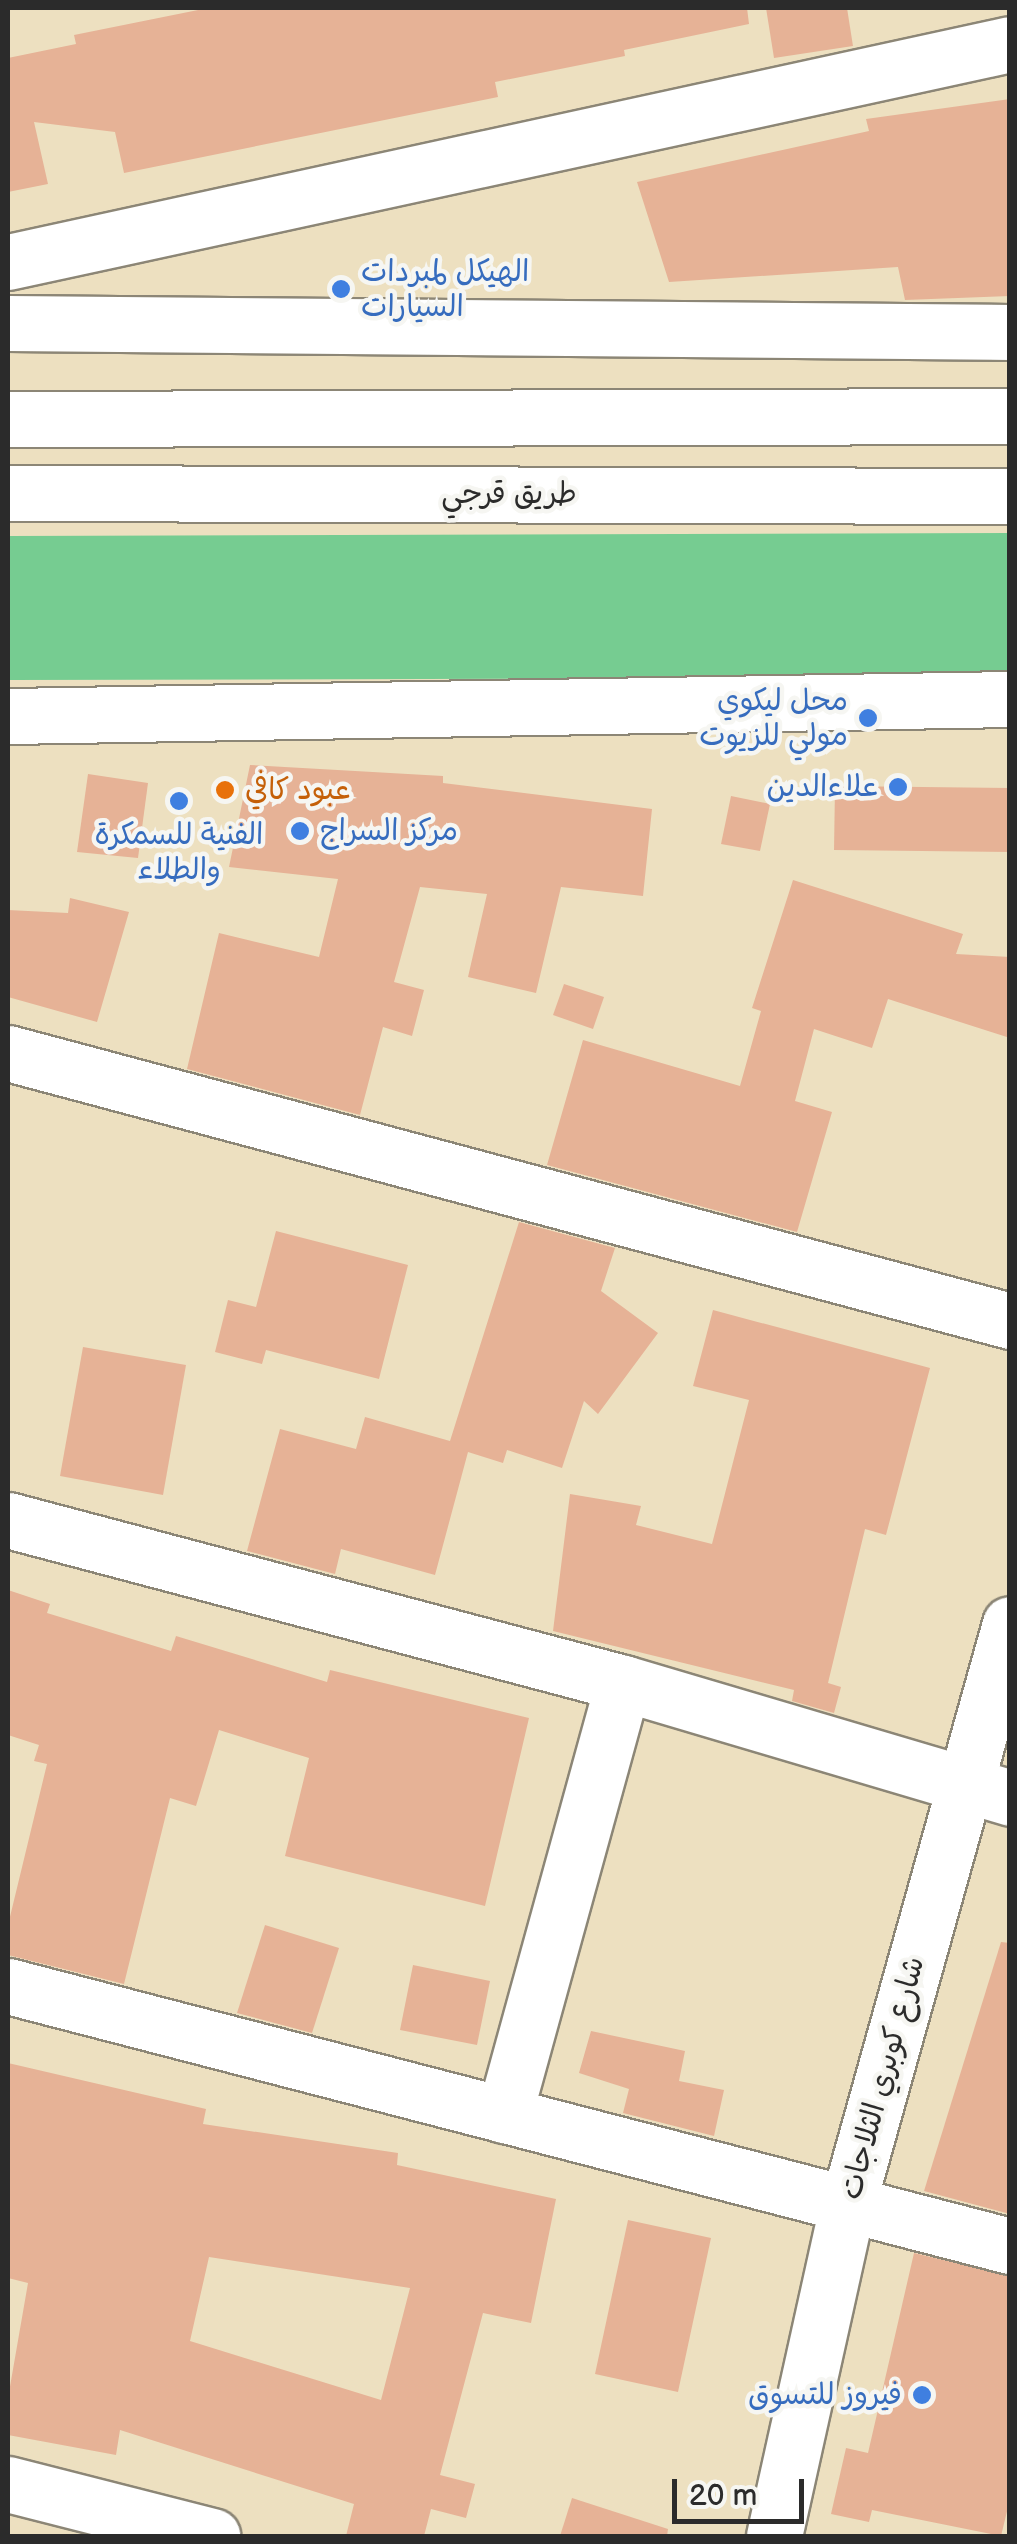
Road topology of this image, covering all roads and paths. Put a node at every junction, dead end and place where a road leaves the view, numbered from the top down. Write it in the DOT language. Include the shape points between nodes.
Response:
graph roads {
  1 [pos="1010,44"];
  2 [pos="8,262"];
  3 [pos="8,323"];
  4 [pos="1010,332"];
  5 [pos="1010,416"];
  6 [pos="317,418"];
  7 [pos="8,419"];
  8 [pos="8,492"];
  9 [pos="318,494"];
  10 [pos="1010,496"];
  11 [pos="1010,699"];
  12 [pos="8,716"];
  13 [pos="8,1054"];
  14 [pos="1010,1321"];
  15 [pos="8,1520"];
  16 [pos="1010,1624"];
  17 [pos="622,1683"];
  18 [pos="986,1792"];
  19 [pos="8,1986"];
  20 [pos="504,2116"];
  21 [pos="848,2203"];
  22 [pos="1010,2246"];
  23 [pos="8,2484"];
  24 [pos="785,2534"];
  25 [pos="212,2536"];
  1 -- 2 [label="main road"];
  3 -- 4 [label="main road"];
  5 -- 6 [label="main road"];
  6 -- 7 [label="main road"];
  6 -- 9 [label="main road"];
  8 -- 9 [label="main road, طريق قرجي"];
  9 -- 10 [label="main road, طريق قرجي"];
  11 -- 12 [label="main road"];
  13 -- 14 [label="main road"];
  15 -- 17 [label="main road"];
  16 -- 18 [label="main road, شارع كوبري الثلاجات"];
  17 -- 18 [label="main road"];
  17 -- 20 [label="main road"];
  18 -- 21 [label="main road, شارع كوبري الثلاجات"];
  19 -- 20 [label="main road"];
  20 -- 21 [label="main road"];
  21 -- 22 [label="main road"];
  21 -- 24 [label="main road, شارع كوبري الثلاجات"];
  23 -- 25 [label="main road"];
}
